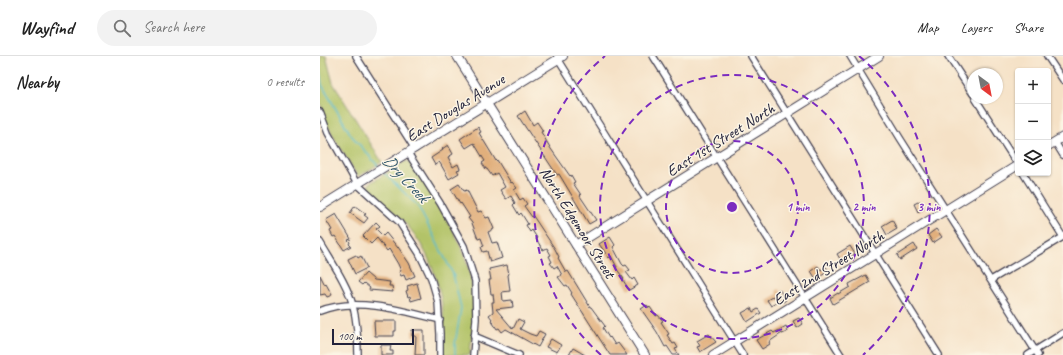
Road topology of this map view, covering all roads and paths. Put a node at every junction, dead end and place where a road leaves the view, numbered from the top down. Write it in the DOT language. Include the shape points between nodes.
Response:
graph roads {
  1 [pos="356,56"];
  2 [pos="457,56"];
  3 [pos="653,56"];
  4 [pos="751,56"];
  5 [pos="850,56"];
  6 [pos="879,56"];
  7 [pos="948,56"];
  8 [pos="1047,56"];
  9 [pos="559,57"];
  10 [pos="858,69"];
  11 [pos="1063,80"];
  12 [pos="967,85"];
  13 [pos="487,104"];
  14 [pos="979,104"];
  15 [pos="320,112"];
  16 [pos="787,114"];
  17 [pos="1063,136"];
  18 [pos="1051,144"];
  19 [pos="411,151"];
  20 [pos="1063,155"];
  21 [pos="717,157"];
  22 [pos="1015,160"];
  23 [pos="1015,167"];
  24 [pos="1025,176"];
  25 [pos="358,184"];
  26 [pos="647,201"];
  27 [pos="320,207"];
  28 [pos="946,210"];
  29 [pos="1063,237"];
  30 [pos="320,242"];
  31 [pos="576,245"];
  32 [pos="875,254"];
  33 [pos="991,280"];
  34 [pos="805,298"];
  35 [pos="353,304"];
  36 [pos="320,311"];
  37 [pos="440,320"];
  38 [pos="1063,333"];
  39 [pos="474,336"];
  40 [pos="734,342"];
  41 [pos="1036,353"];
  42 [pos="358,355"];
  43 [pos="440,355"];
  44 [pos="473,355"];
  45 [pos="519,355"];
  46 [pos="645,355"];
  47 [pos="713,355"];
  48 [pos="743,355"];
  49 [pos="841,355"];
  50 [pos="939,355"];
  51 [pos="1028,355"];
  1 -- 19 [label="street"];
  2 -- 13 [label="street, North Edgemoor Street"];
  3 -- 21 [label="street"];
  4 -- 16 [label="street"];
  5 -- 10 [label="street"];
  6 -- 10 [label="street, East 1st Street North"];
  7 -- 12 [label="street"];
  8 -- 11 [label="street"];
  9 -- 13 [label="street, East Douglas Avenue"];
  9 -- 26 [label="street"];
  10 -- 16 [label="street, East 1st Street North"];
  10 -- 28 [label="street"];
  13 -- 19 [label="street, East Douglas Avenue"];
  13 -- 31 [label="street, North Edgemoor Street"];
  14 -- 22 [label="street"];
  15 -- 25 [label="street" via="328,133"];
  16 -- 21 [label="street, East 1st Street North"];
  16 -- 32 [label="street"];
  17 -- 18 [label="street"];
  18 -- 20 [label="street"];
  19 -- 25 [label="street, East Douglas Avenue"];
  19 -- 39 [label="street" via="464,246 474,281"];
  21 -- 26 [label="street, East 1st Street North"];
  21 -- 34 [label="street"];
  23 -- 28 [label="street, East 2nd Street North"];
  24 -- 29 [label="street"];
  25 -- 27 [label="street, East Douglas Avenue"];
  25 -- 37 [label="street" via="399,222 419,253 431,278"];
  26 -- 31 [label="street, East 1st Street North"];
  26 -- 40 [label="street"];
  28 -- 32 [label="street, East 2nd Street North"];
  28 -- 33 [label="street"];
  29 -- 33 [label="street"];
  30 -- 35 [label="street"];
  31 -- 46 [label="street, North Edgemoor Street"];
  32 -- 34 [label="street, East 2nd Street North"];
  32 -- 50 [label="street"];
  33 -- 41 [label="street"];
  34 -- 40 [label="street, East 2nd Street North"];
  34 -- 49 [label="street"];
  35 -- 36 [label="street" via="330,306"];
  35 -- 37 [label="street" via="409,312"];
  35 -- 42 [label="street" via="358,331"];
  37 -- 43 [label="street"];
  38 -- 41 [label="street"];
  39 -- 44 [label="street"];
  39 -- 45 [label="street"];
  40 -- 47 [label="street, East 2nd Street North"];
  40 -- 48 [label="street"];
  41 -- 51 [label="street"];
}
